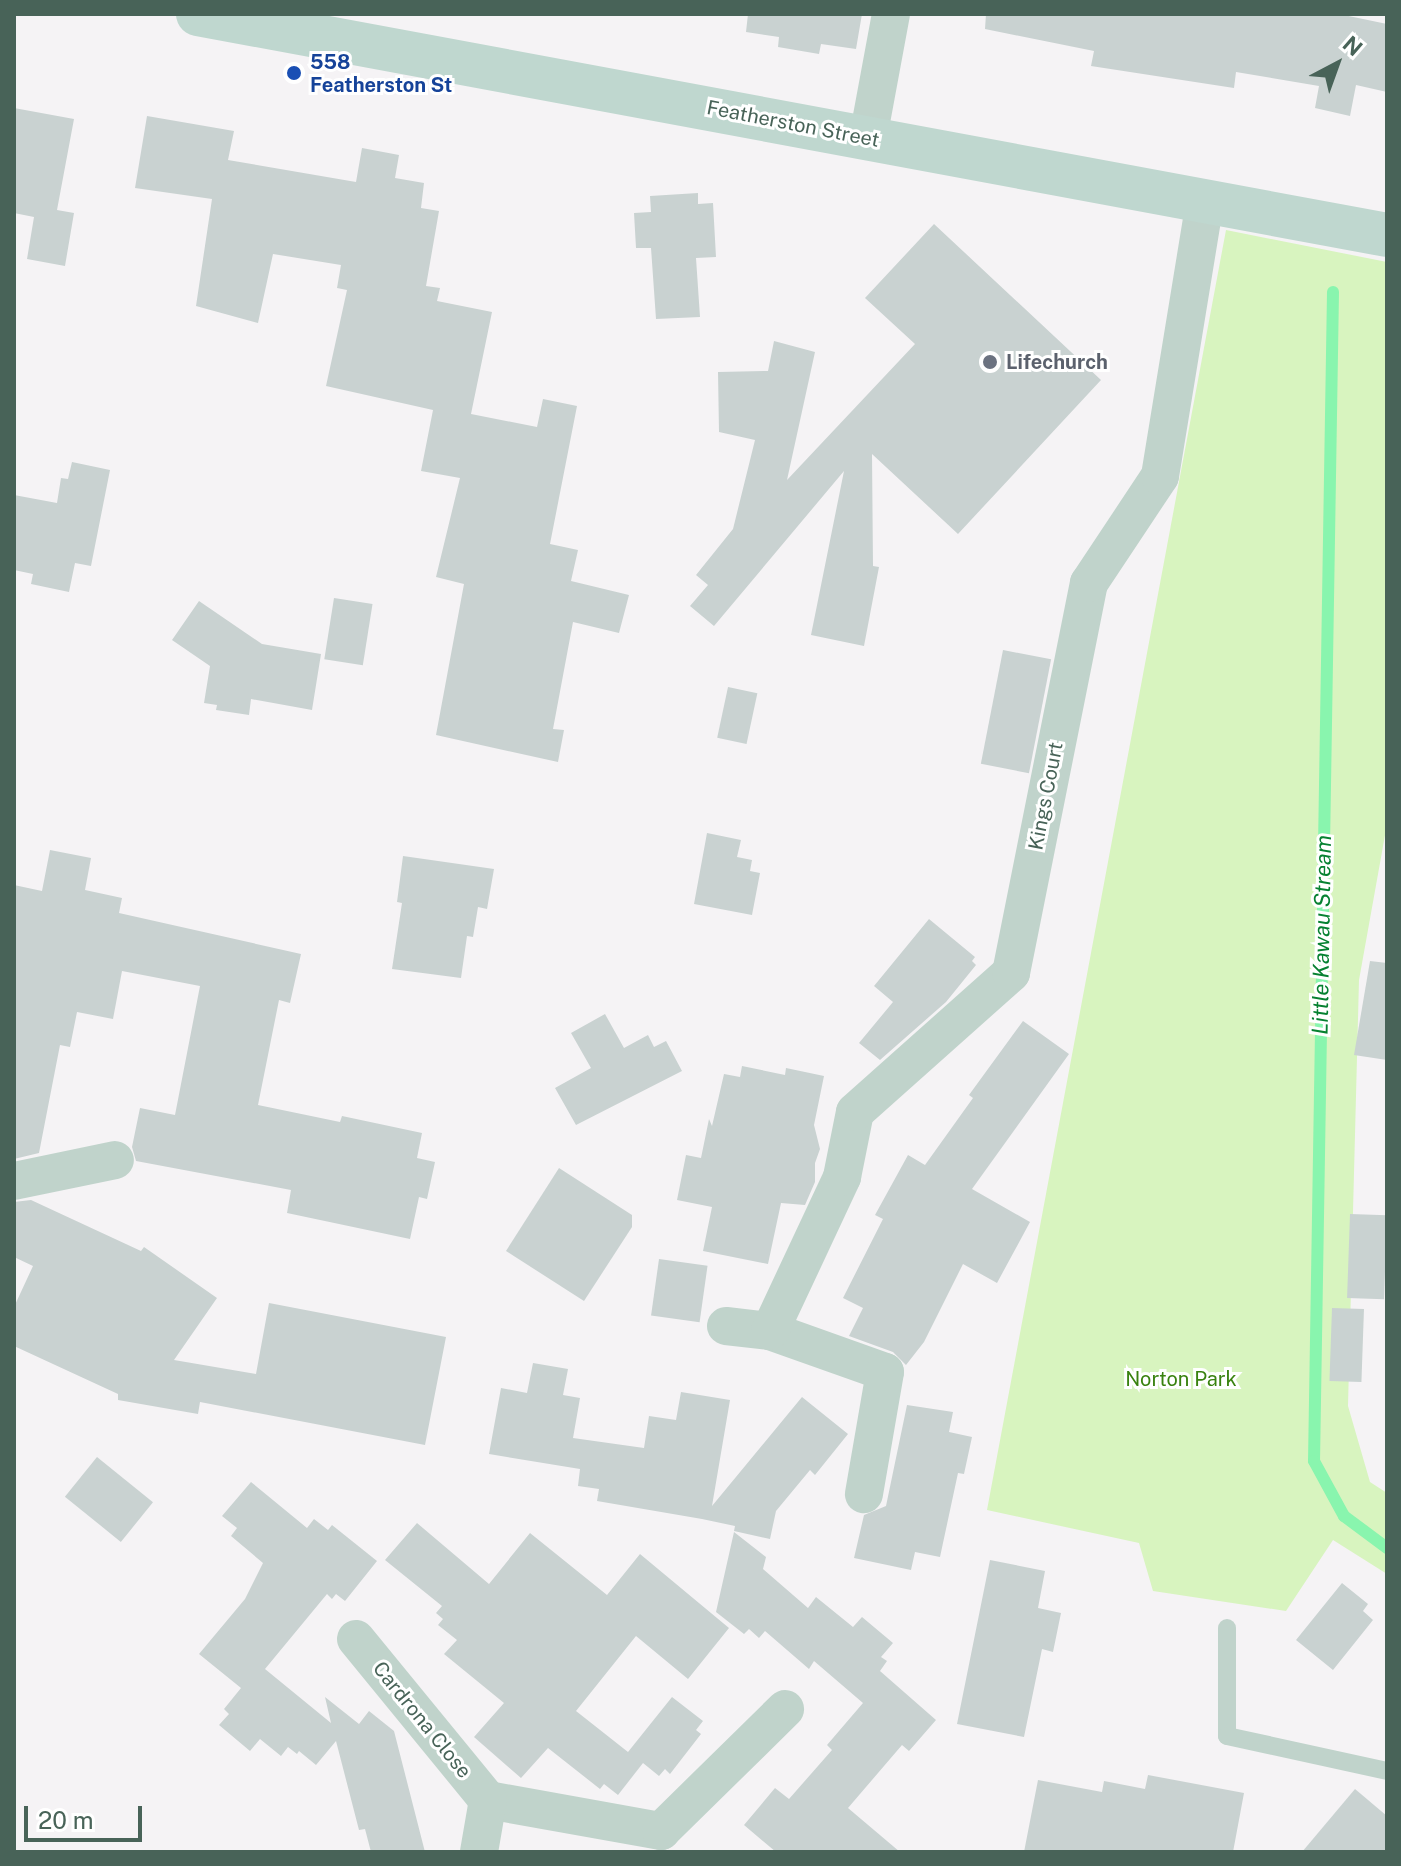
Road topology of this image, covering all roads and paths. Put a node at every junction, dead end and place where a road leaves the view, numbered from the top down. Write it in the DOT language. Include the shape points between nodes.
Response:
graph roads {
  1 [pos="198,14"];
  2 [pos="891,14"];
  3 [pos="868,138"];
  4 [pos="1205,201"];
  5 [pos="1387,235"];
  6 [pos="115,1160"];
  7 [pos="14,1181"];
  8 [pos="726,1326"];
  9 [pos="770,1331"];
  10 [pos="864,1494"];
  11 [pos="1227,1628"];
  12 [pos="356,1639"];
  13 [pos="785,1709"];
  14 [pos="1387,1771"];
  15 [pos="488,1800"];
  16 [pos="479,1852"];
  1 -- 3 [label="main road, Featherston Street"];
  2 -- 3 [label="street"];
  3 -- 4 [label="main road, Featherston Street"];
  4 -- 5 [label="main road, Featherston Street"];
  4 -- 9 [label="street, Kings Court" via="1160,476 1089,583 1011,973 855,1112 842,1177"];
  6 -- 7 [label="street"];
  8 -- 9 [label="street"];
  9 -- 10 [label="street" via="885,1372"];
  11 -- 14 [label="lane" via="1227,1736"];
  12 -- 15 [label="street, Cardrona Close"];
  13 -- 15 [label="street" via="661,1831"];
  15 -- 16 [label="street"];
}
